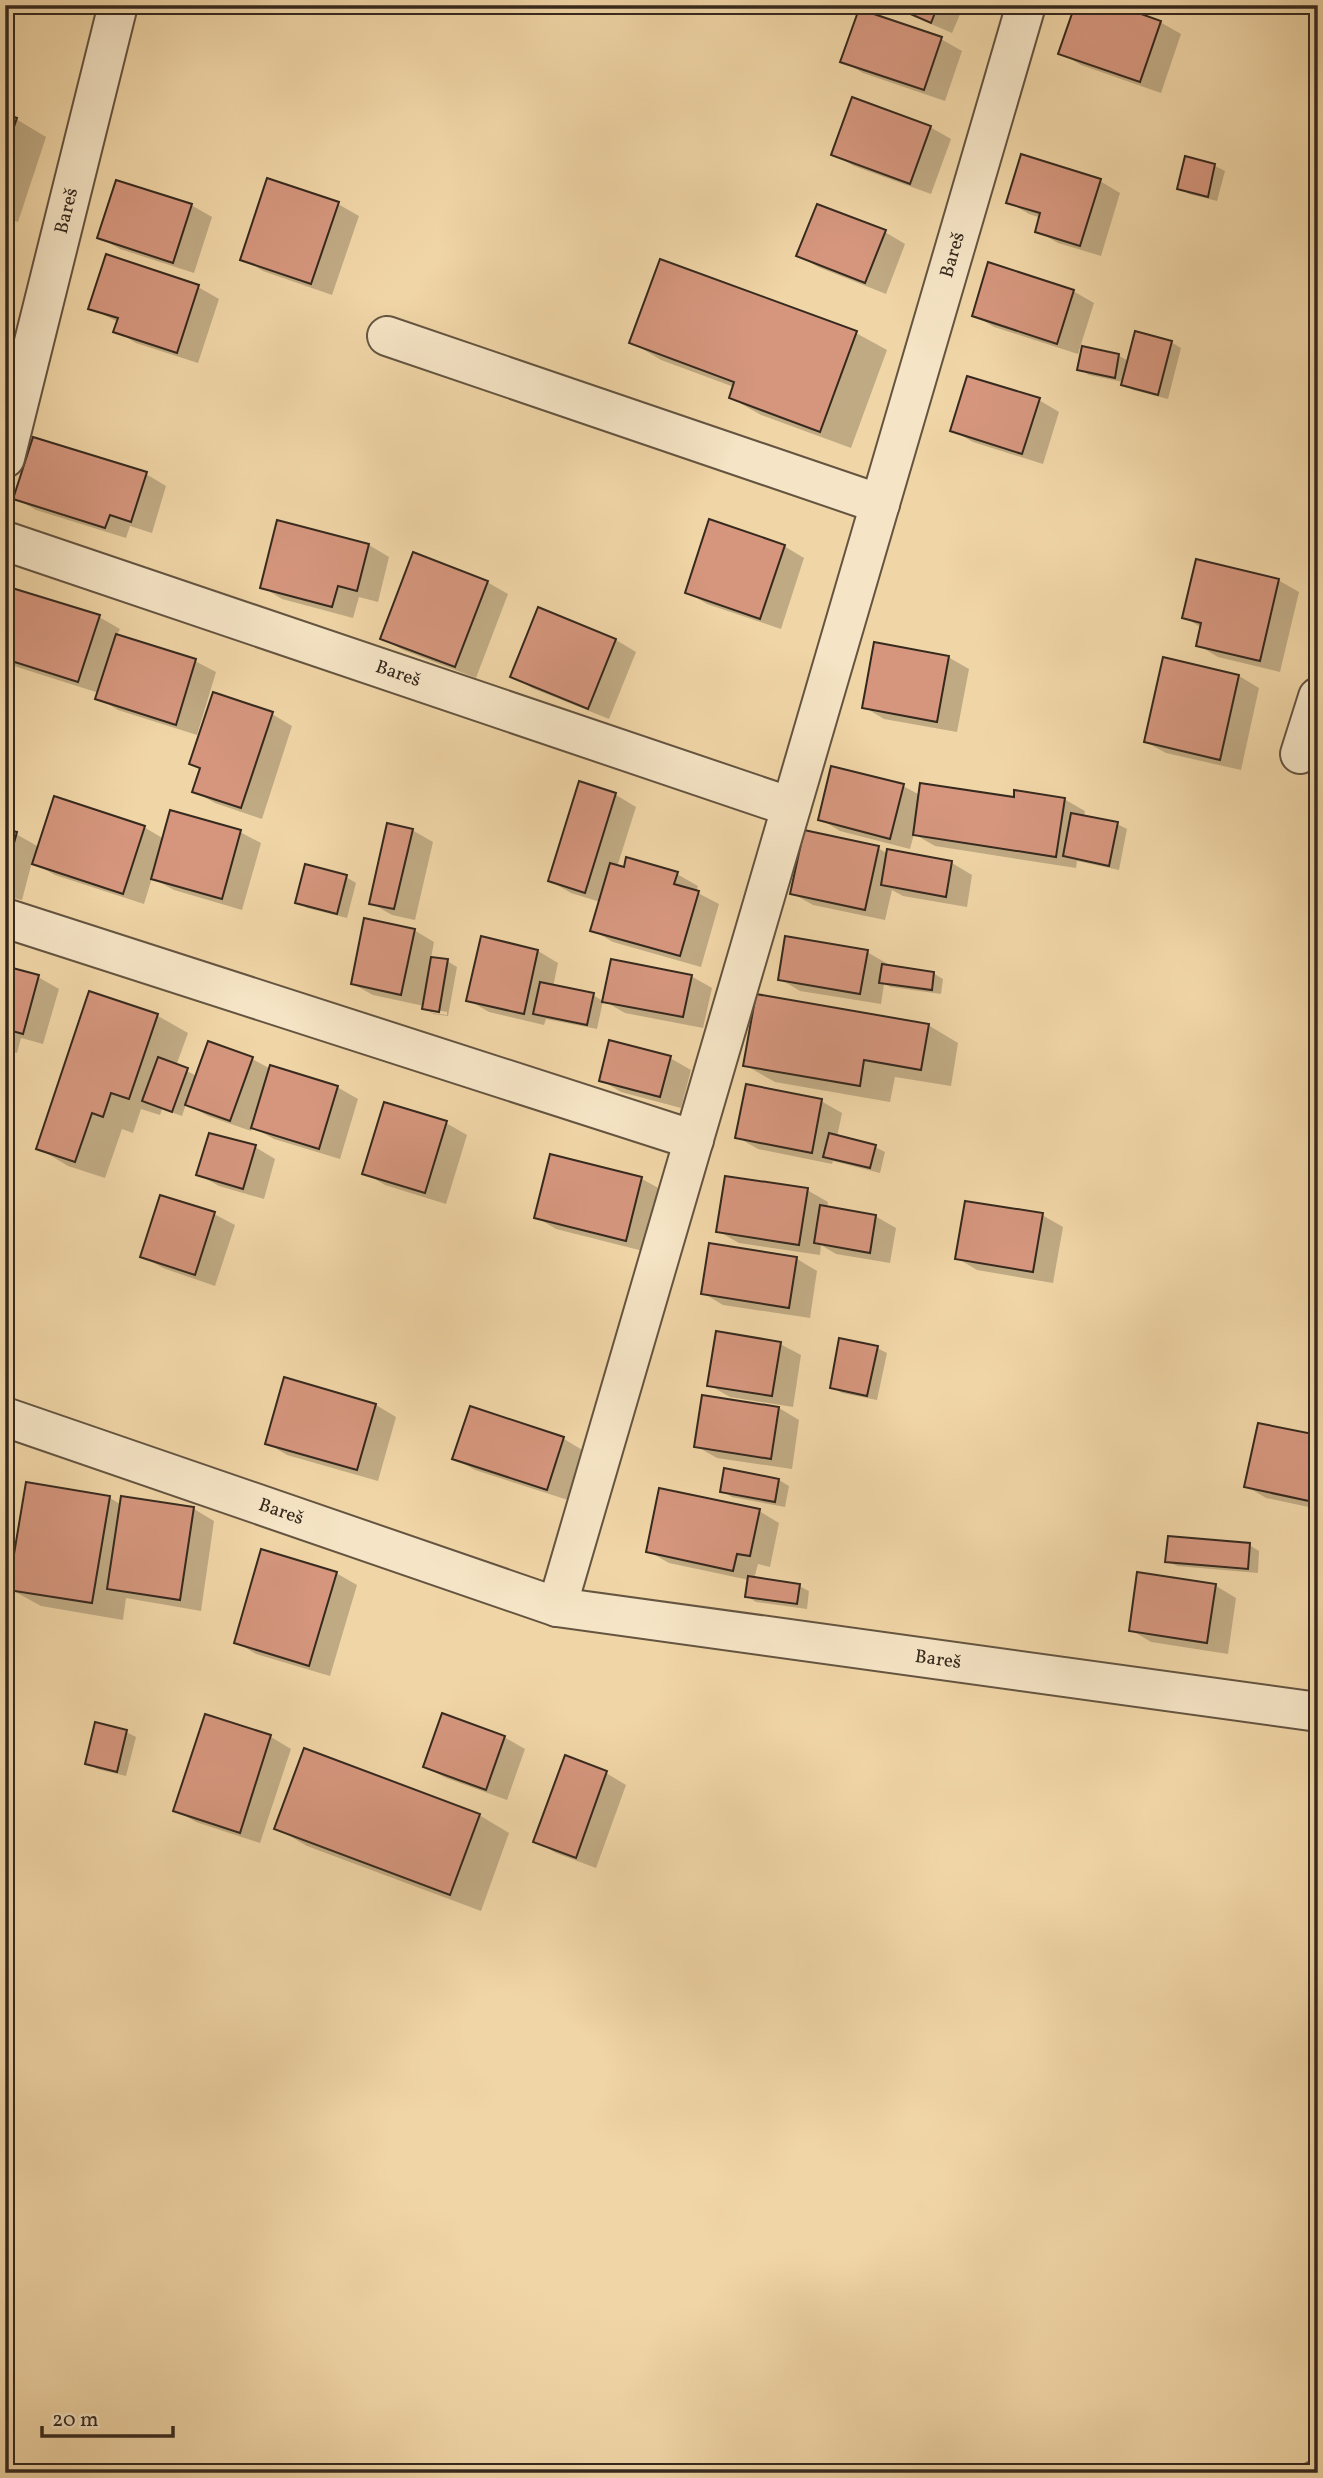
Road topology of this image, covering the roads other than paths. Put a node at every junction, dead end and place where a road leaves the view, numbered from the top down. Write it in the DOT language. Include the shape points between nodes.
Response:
graph roads {
  1 [pos="118,5"];
  2 [pos="1026,5"];
  3 [pos="387,336"];
  4 [pos="5,458"];
  5 [pos="880,504"];
  6 [pos="5,541"];
  7 [pos="1318,697"];
  8 [pos="1300,754"];
  9 [pos="791,807"];
  10 [pos="5,918"];
  11 [pos="694,1140"];
  12 [pos="5,1417"];
  13 [pos="557,1607"];
  14 [pos="1318,1712"];
  1 -- 4 [label="street, Bareš"];
  2 -- 5 [label="street, Bareš"];
  3 -- 5 [label="street"];
  5 -- 9 [label="street, Bareš"];
  6 -- 9 [label="street, Bareš"];
  7 -- 8 [label="street"];
  9 -- 11 [label="street, Bareš"];
  10 -- 11 [label="street"];
  11 -- 13 [label="street, Bareš"];
  12 -- 13 [label="street, Bareš"];
  13 -- 14 [label="street, Bareš"];
}
